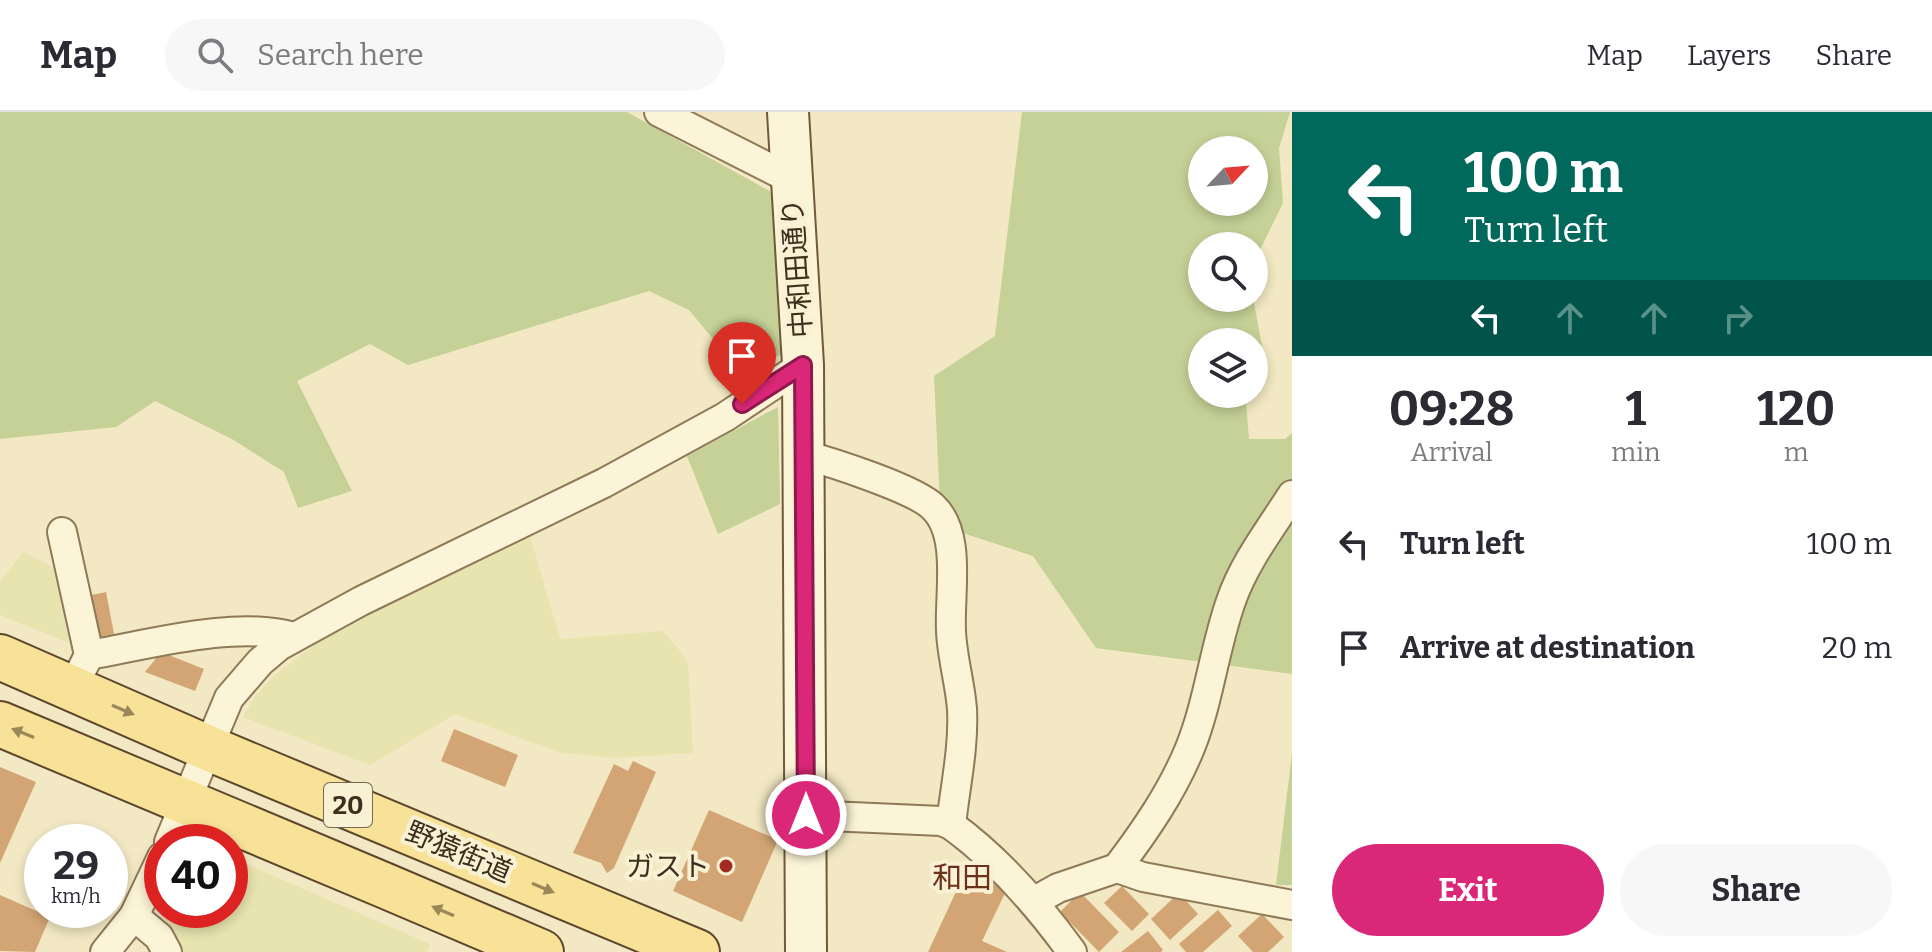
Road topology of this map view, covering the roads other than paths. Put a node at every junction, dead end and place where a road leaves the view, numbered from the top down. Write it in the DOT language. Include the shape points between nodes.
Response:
graph roads {
  1 [pos="659,112"];
  2 [pos="788,112"];
  3 [pos="791,179"];
  4 [pos="803,365"];
  5 [pos="804,455"];
  6 [pos="1292,495"];
  7 [pos="62,532"];
  8 [pos="293,637"];
  9 [pos="0,657"];
  10 [pos="81,672"];
  11 [pos="0,724"];
  12 [pos="208,748"];
  13 [pos="186,801"];
  14 [pos="806,815"];
  15 [pos="176,824"];
  16 [pos="951,825"];
  17 [pos="1117,868"];
  18 [pos="144,895"];
  19 [pos="1033,902"];
  20 [pos="1292,905"];
  21 [pos="134,916"];
  22 [pos="105,952"];
  23 [pos="167,952"];
  24 [pos="541,952"];
  25 [pos="697,952"];
  26 [pos="806,952"];
  27 [pos="1072,952"];
  1 -- 3 [label="street"];
  2 -- 3 [label="street, 中和田通り"];
  3 -- 4 [label="street, 中和田通り"];
  4 -- 5 [label="street, 中和田通り"];
  4 -- 8 [label="street" via="725,417 604,483"];
  5 -- 14 [label="street, 中和田通り"];
  5 -- 16 [label="street" via="923,499 949,531 951,632 962,710"];
  6 -- 17 [label="street" via="1231,598 1191,746 1143,833"];
  7 -- 10 [label="street"];
  8 -- 10 [label="street" via="273,631 208,635"];
  8 -- 12 [label="street" via="242,681"];
  9 -- 10 [label="main road, 野猿街道 / 20"];
  10 -- 12 [label="main road, 野猿街道 / 20, one-way"];
  13 -- 11 [label="main road, 20, one-way"];
  12 -- 13 [label="street"];
  12 -- 25 [label="main road, 野猿街道 / 20, one-way"];
  13 -- 15 [label="street"];
  24 -- 13 [label="main road, 20, one-way"];
  14 -- 16 [label="street"];
  14 -- 26 [label="street, 中和田通り"];
  16 -- 19 [label="street"];
  17 -- 19 [label="street"];
  17 -- 20 [label="street"];
  18 -- 21 [label="street"];
  19 -- 27 [label="street"];
  21 -- 22 [label="street"];
  21 -- 23 [label="street" via="159,937"];
}
